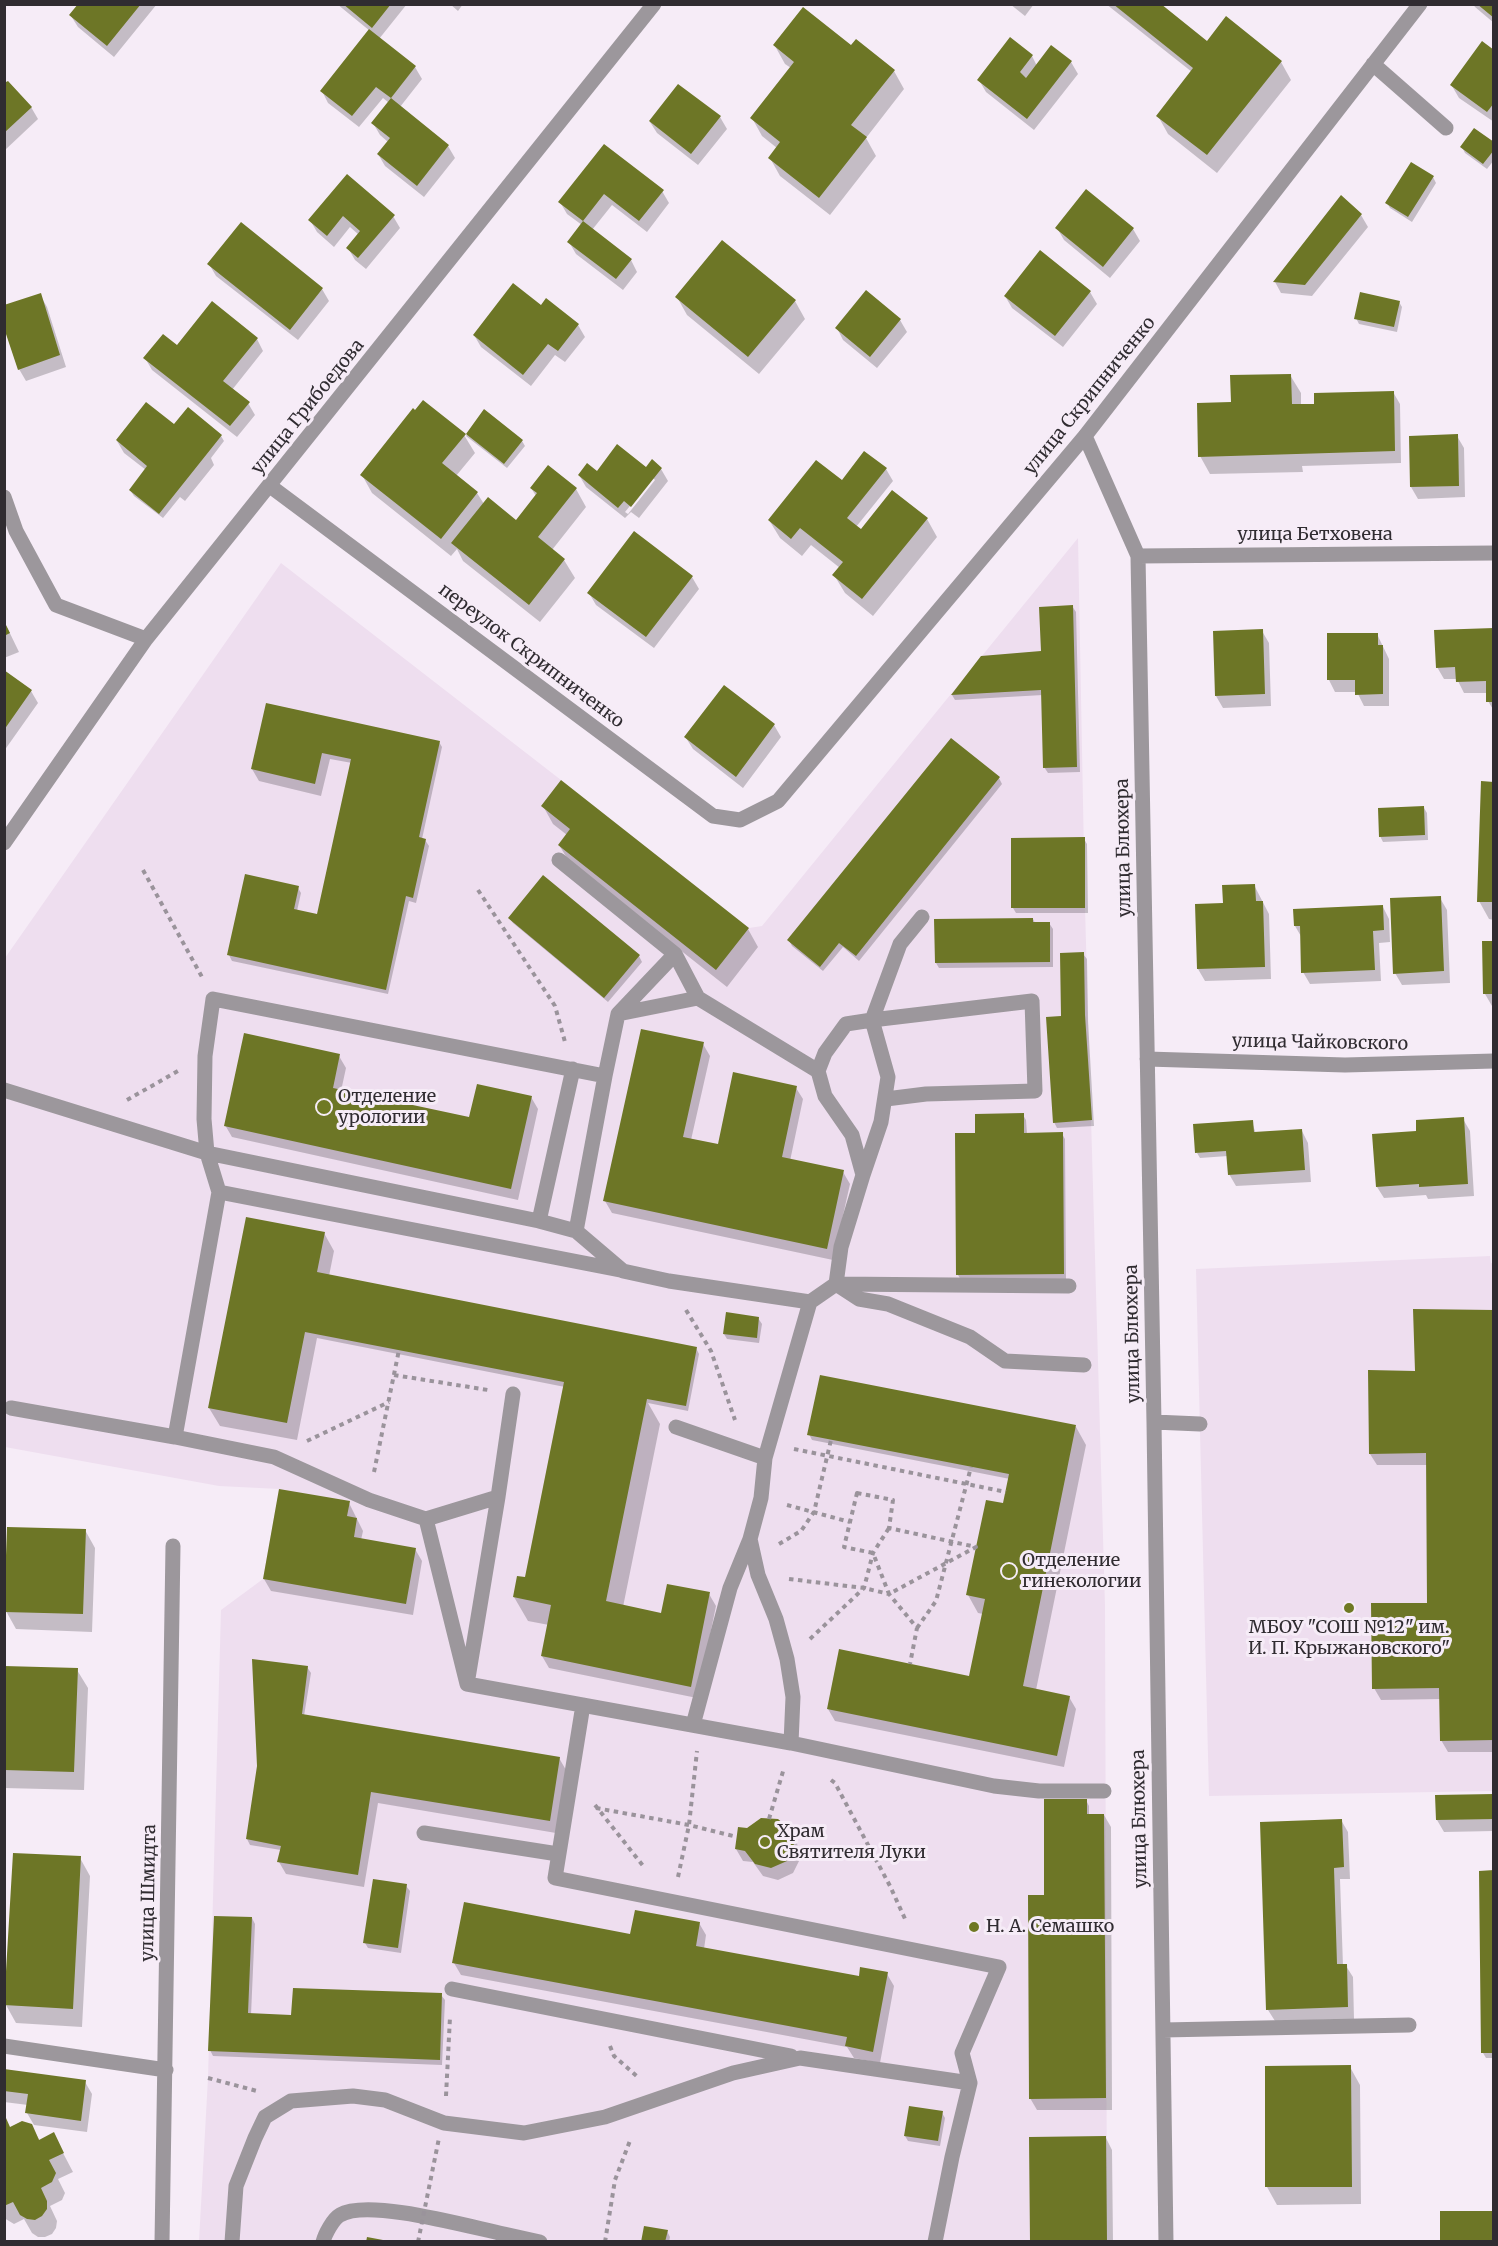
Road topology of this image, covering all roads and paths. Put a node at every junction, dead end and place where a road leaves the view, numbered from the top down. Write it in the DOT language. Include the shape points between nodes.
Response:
graph roads {
  1 [pos="654,4"];
  2 [pos="1420,4"];
  3 [pos="1372,64"];
  4 [pos="1446,128"];
  5 [pos="1085,436"];
  6 [pos="270,486"];
  7 [pos="4,497"];
  8 [pos="1494,553"];
  9 [pos="1138,556"];
  10 [pos="146,639"];
  11 [pos="778,801"];
  12 [pos="4,843"];
  13 [pos="559,860"];
  14 [pos="143,870"];
  15 [pos="478,890"];
  16 [pos="921,917"];
  17 [pos="675,954"];
  18 [pos="698,998"];
  19 [pos="213,999"];
  20 [pos="618,1014"];
  21 [pos="872,1020"];
  22 [pos="205,1056"];
  23 [pos="1147,1059"];
  24 [pos="1494,1061"];
  25 [pos="573,1069"];
  26 [pos="818,1071"];
  27 [pos="605,1076"];
  28 [pos="4,1090"];
  29 [pos="886,1099"];
  30 [pos="95,1118"];
  31 [pos="207,1153"];
  32 [pos="864,1175"];
  33 [pos="219,1192"];
  34 [pos="539,1221"];
  35 [pos="576,1232"];
  36 [pos="623,1271"];
  37 [pos="669,1281"];
  38 [pos="836,1284"];
  39 [pos="1069,1286"];
  40 [pos="810,1302"];
  41 [pos="399,1350"];
  42 [pos="1084,1365"];
  43 [pos="394,1375"];
  44 [pos="513,1394"];
  45 [pos="389,1402"];
  46 [pos="11,1408"];
  47 [pos="1154,1422"];
  48 [pos="1200,1424"];
  49 [pos="676,1427"];
  50 [pos="175,1437"];
  51 [pos="831,1440"];
  52 [pos="767,1451"];
  53 [pos="746,1452"];
  54 [pos="828,1456"];
  55 [pos="274,1457"];
  56 [pos="970,1467"];
  57 [pos="966,1484"];
  58 [pos="1006,1492"];
  59 [pos="498,1497"];
  60 [pos="761,1498"];
  61 [pos="369,1500"];
  62 [pos="814,1512"];
  63 [pos="426,1519"];
  64 [pos="850,1522"];
  65 [pos="889,1528"];
  66 [pos="951,1542"];
  67 [pos="173,1546"];
  68 [pos="752,1546"];
  69 [pos="873,1553"];
  70 [pos="946,1563"];
  71 [pos="758,1575"];
  72 [pos="864,1588"];
  73 [pos="889,1594"];
  74 [pos="917,1628"];
  75 [pos="787,1659"];
  76 [pos="910,1664"];
  77 [pos="467,1684"];
  78 [pos="583,1705"];
  79 [pos="693,1725"];
  80 [pos="791,1743"];
  81 [pos="826,1775"];
  82 [pos="1104,1791"];
  83 [pos="592,1798"];
  84 [pos="595,1808"];
  85 [pos="769,1819"];
  86 [pos="689,1825"];
  87 [pos="424,1833"];
  88 [pos="737,1837"];
  89 [pos="558,1854"];
  90 [pos="645,1868"];
  91 [pos="673,1902"];
  92 [pos="918,1951"];
  93 [pos="452,1989"];
  94 [pos="1410,2025"];
  95 [pos="1163,2030"];
  96 [pos="4,2046"];
  97 [pos="800,2058"];
  98 [pos="166,2070"];
  99 [pos="208,2078"];
  100 [pos="970,2083"];
  101 [pos="291,2101"];
  102 [pos="444,2122"];
  103 [pos="615,2180"];
  104 [pos="503,2238"];
  105 [pos="162,2241"];
  106 [pos="232,2241"];
  107 [pos="323,2241"];
  108 [pos="418,2241"];
  109 [pos="540,2241"];
  110 [pos="605,2241"];
  111 [pos="935,2241"];
  112 [pos="1166,2241"];
  1 -- 6 [label="street, улица Грибоедова"];
  2 -- 3 [label="street, улица Скрипниченко"];
  3 -- 4 [label="street"];
  3 -- 5 [label="street, улица Скрипниченко"];
  5 -- 9 [label="street, улица Блюхера"];
  5 -- 11 [label="street, улица Скрипниченко"];
  6 -- 10 [label="street, улица Грибоедова"];
  6 -- 11 [label="street, переулок Скрипниченко" via="713,816 740,820"];
  7 -- 10 [label="street" via="16,531 56,605"];
  8 -- 9 [label="street, улица Бетховена"];
  9 -- 23 [label="street, улица Блюхера"];
  10 -- 12 [label="street, улица Грибоедова"];
  13 -- 17 [label="street"];
  14 -- 19 [label="path"];
  15 -- 25 [label="path" via="555,1006"];
  16 -- 21 [label="street" via="900,944"];
  17 -- 18 [label="street"];
  17 -- 20 [label="street"];
  18 -- 20 [label="street"];
  18 -- 26 [label="street"];
  19 -- 22 [label="street"];
  19 -- 25 [label="street"];
  20 -- 27 [label="street"];
  21 -- 26 [label="street" via="846,1024 825,1053"];
  21 -- 29 [label="street" via="888,1077"];
  21 -- 29 [label="street" via="1032,1001 1035,1091"];
  22 -- 30 [label="path"];
  22 -- 31 [label="street"];
  23 -- 24 [label="street, улица Чайковского" via="1345,1065"];
  23 -- 47 [label="street, улица Блюхера"];
  25 -- 27 [label="street"];
  25 -- 34 [label="street"];
  26 -- 32 [label="street" via="825,1096 852,1135"];
  27 -- 35 [label="street"];
  28 -- 30 [label="street"];
  29 -- 32 [label="street"];
  30 -- 31 [label="street"];
  31 -- 33 [label="street"];
  31 -- 34 [label="street"];
  32 -- 38 [label="street" via="841,1248"];
  33 -- 36 [label="street"];
  33 -- 50 [label="street"];
  34 -- 35 [label="street"];
  35 -- 36 [label="street"];
  36 -- 37 [label="street"];
  37 -- 40 [label="street"];
  37 -- 53 [label="path" via="711,1351"];
  38 -- 39 [label="street"];
  38 -- 40 [label="street"];
  38 -- 42 [label="street" via="859,1299 888,1304 969,1337 1005,1360"];
  40 -- 52 [label="street"];
  41 -- 43 [label="path"];
  43 -- 44 [label="path"];
  43 -- 45 [label="path"];
  44 -- 59 [label="street"];
  45 -- 55 [label="path"];
  45 -- 61 [label="path"];
  46 -- 50 [label="street"];
  47 -- 48 [label="street"];
  47 -- 95 [label="street, улица Блюхера"];
  49 -- 53 [label="street"];
  50 -- 55 [label="street"];
  51 -- 54 [label="path"];
  52 -- 53 [label="street"];
  52 -- 54 [label="path"];
  52 -- 60 [label="street"];
  54 -- 57 [label="path"];
  54 -- 62 [label="path"];
  55 -- 61 [label="street"];
  56 -- 57 [label="path"];
  57 -- 58 [label="path"];
  57 -- 66 [label="path"];
  59 -- 63 [label="street"];
  59 -- 77 [label="street"];
  60 -- 62 [label="path"];
  60 -- 68 [label="street"];
  61 -- 63 [label="street"];
  62 -- 64 [label="path"];
  62 -- 68 [label="path" via="801,1531 777,1545"];
  63 -- 77 [label="street"];
  64 -- 65 [label="path" via="857,1493 893,1500"];
  64 -- 69 [label="path" via="844,1547"];
  65 -- 66 [label="path"];
  65 -- 69 [label="path"];
  66 -- 70 [label="path"];
  66 -- 70 [label="path" via="976,1547"];
  67 -- 98 [label="street, улица Шмидта"];
  68 -- 71 [label="street"];
  68 -- 79 [label="street" via="730,1588"];
  69 -- 72 [label="path"];
  69 -- 73 [label="path"];
  70 -- 73 [label="path"];
  70 -- 74 [label="path" via="936,1601"];
  71 -- 72 [label="path"];
  71 -- 75 [label="street"];
  72 -- 73 [label="path"];
  72 -- 75 [label="path"];
  73 -- 74 [label="path"];
  74 -- 76 [label="path"];
  75 -- 80 [label="street" via="793,1697"];
  77 -- 78 [label="street"];
  78 -- 79 [label="street"];
  78 -- 89 [label="street"];
  79 -- 80 [label="street"];
  79 -- 86 [label="path" via="697,1748"];
  80 -- 82 [label="street" via="994,1786"];
  80 -- 85 [label="path"];
  81 -- 92 [label="path" via="835,1783 890,1886"];
  83 -- 84 [label="path"];
  84 -- 86 [label="path"];
  84 -- 90 [label="path"];
  86 -- 88 [label="path"];
  86 -- 91 [label="path"];
  87 -- 89 [label="street"];
  89 -- 91 [label="street" via="555,1878"];
  91 -- 92 [label="street"];
  92 -- 100 [label="street" via="999,1967 962,2054"];
  93 -- 97 [label="street"];
  93 -- 102 [label="path"];
  94 -- 95 [label="street"];
  95 -- 112 [label="street, улица Блюхера"];
  96 -- 98 [label="street"];
  97 -- 100 [label="street"];
  97 -- 102 [label="street" via="733,2073 605,2117 524,2133"];
  98 -- 105 [label="street, улица Шмидта"];
  99 -- 101 [label="path"];
  100 -- 111 [label="street"];
  101 -- 102 [label="street" via="352,2096 385,2100"];
  101 -- 106 [label="street" via="265,2117 255,2138 236,2186"];
  102 -- 108 [label="path, bridge"];
  103 -- 110 [label="path"];
  104 -- 107 [label="street" via="389,2211 360,2209 339,2215"];
  104 -- 109 [label="street"];
}
